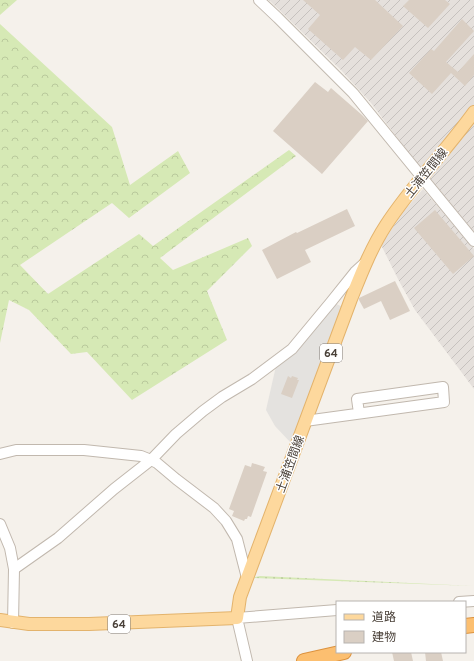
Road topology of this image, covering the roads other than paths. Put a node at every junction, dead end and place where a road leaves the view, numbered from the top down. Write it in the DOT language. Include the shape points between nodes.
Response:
graph roads {
  1 [pos="259,0"];
  2 [pos="474,112"];
  3 [pos="422,177"];
  4 [pos="474,241"];
  5 [pos="367,261"];
  6 [pos="358,414"];
  7 [pos="305,421"];
  8 [pos="0,454"];
  9 [pos="151,460"];
  10 [pos="0,524"];
  11 [pos="14,569"];
  12 [pos="247,578"];
  13 [pos="336,610"];
  14 [pos="237,618"];
  15 [pos="0,620"];
  16 [pos="13,623"];
  17 [pos="340,653"];
  18 [pos="247,661"];
  19 [pos="304,661"];
  1 -- 3 [label="street" via="353,93"];
  2 -- 3 [label="main road, 土浦笠間線 / 64"];
  3 -- 4 [label="street"];
  3 -- 5 [label="main road, 土浦笠間線 / 64" via="386,226"];
  5 -- 7 [label="main road, 土浦笠間線 / 64"];
  5 -- 9 [label="street" via="292,349 203,411"];
  6 -- 6 [label="street" via="444,402 443,387 357,399"];
  6 -- 7 [label="street"];
  7 -- 12 [label="main road, 土浦笠間線 / 64"];
  8 -- 9 [label="street" via="16,450 84,450 128,454"];
  9 -- 11 [label="street" via="58,538"];
  9 -- 12 [label="street" via="214,508 226,521 237,539"];
  10 -- 11 [label="street" via="10,548"];
  11 -- 16 [label="street"];
  12 -- 14 [label="main road, 土浦笠間線 / 64" via="240,597"];
  13 -- 14 [label="street"];
  14 -- 16 [label="main road, 64" via="89,624"];
  14 -- 18 [label="street"];
  15 -- 16 [label="main road, 64"];
  17 -- 19 [label="highway"];
}
